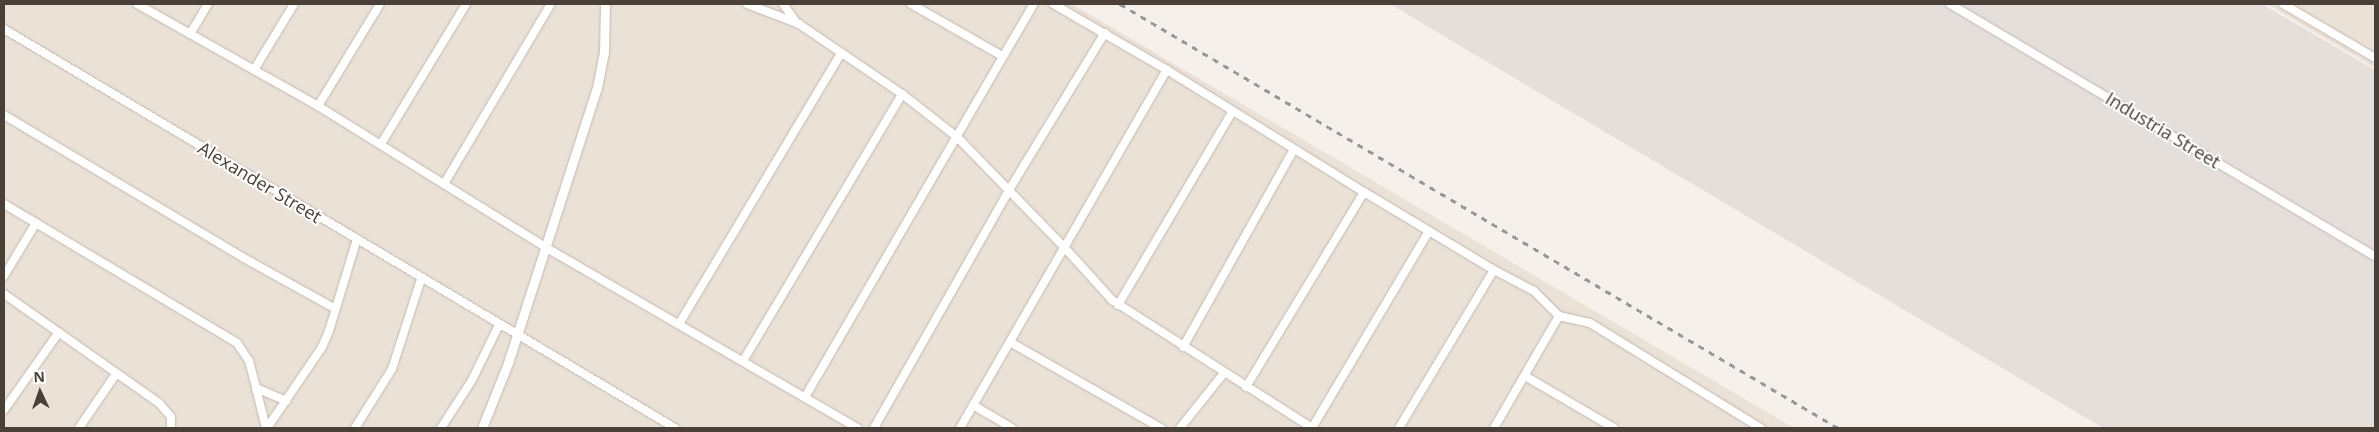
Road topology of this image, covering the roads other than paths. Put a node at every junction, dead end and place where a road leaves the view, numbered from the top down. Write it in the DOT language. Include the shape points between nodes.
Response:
graph roads {
  1 [pos="137,4"];
  2 [pos="208,4"];
  3 [pos="294,4"];
  4 [pos="380,4"];
  5 [pos="466,4"];
  6 [pos="551,4"];
  7 [pos="605,4"];
  8 [pos="746,4"];
  9 [pos="783,4"];
  10 [pos="911,4"];
  11 [pos="1034,4"];
  12 [pos="1053,4"];
  13 [pos="1950,4"];
  14 [pos="2283,4"];
  15 [pos="799,24"];
  16 [pos="4,29"];
  17 [pos="1105,33"];
  18 [pos="190,34"];
  19 [pos="841,53"];
  20 [pos="1002,56"];
  21 [pos="2375,58"];
  22 [pos="254,70"];
  23 [pos="1167,70"];
  24 [pos="902,94"];
  25 [pos="318,106"];
  26 [pos="1232,112"];
  27 [pos="4,115"];
  28 [pos="956,137"];
  29 [pos="381,144"];
  30 [pos="1294,149"];
  31 [pos="444,184"];
  32 [pos="1009,190"];
  33 [pos="1364,192"];
  34 [pos="4,204"];
  35 [pos="36,223"];
  36 [pos="1429,231"];
  37 [pos="357,239"];
  38 [pos="545,247"];
  39 [pos="1064,247"];
  40 [pos="2375,256"];
  41 [pos="1494,270"];
  42 [pos="4,276"];
  43 [pos="421,279"];
  44 [pos="4,294"];
  45 [pos="1118,306"];
  46 [pos="336,309"];
  47 [pos="1559,316"];
  48 [pos="680,324"];
  49 [pos="499,326"];
  50 [pos="59,332"];
  51 [pos="516,333"];
  52 [pos="1010,342"];
  53 [pos="1182,347"];
  54 [pos="743,361"];
  55 [pos="1224,373"];
  56 [pos="116,374"];
  57 [pos="1525,376"];
  58 [pos="1246,387"];
  59 [pos="256,388"];
  60 [pos="805,397"];
  61 [pos="286,401"];
  62 [pos="973,404"];
  63 [pos="4,410"];
  64 [pos="662,425"];
  65 [pos="79,428"];
  66 [pos="171,428"];
  67 [pos="266,428"];
  68 [pos="355,428"];
  69 [pos="441,428"];
  70 [pos="482,428"];
  71 [pos="675,428"];
  72 [pos="857,428"];
  73 [pos="874,428"];
  74 [pos="960,428"];
  75 [pos="1012,428"];
  76 [pos="1161,428"];
  77 [pos="1180,428"];
  78 [pos="1312,428"];
  79 [pos="1399,428"];
  80 [pos="1494,428"];
  81 [pos="1614,428"];
  82 [pos="1761,428"];
  1 -- 18 [label="street"];
  2 -- 18 [label="street"];
  3 -- 22 [label="street"];
  4 -- 25 [label="street"];
  5 -- 29 [label="street"];
  6 -- 31 [label="street"];
  7 -- 38 [label="street" via="601,70"];
  8 -- 15 [label="street"];
  9 -- 15 [label="street"];
  10 -- 20 [label="street"];
  11 -- 20 [label="street"];
  12 -- 17 [label="street"];
  13 -- 40 [label="street, Industria Street"];
  14 -- 21 [label="street"];
  15 -- 19 [label="street"];
  16 -- 37 [label="street, Alexander Street"];
  17 -- 23 [label="street"];
  17 -- 32 [label="street"];
  18 -- 22 [label="street"];
  19 -- 24 [label="street"];
  19 -- 48 [label="street"];
  20 -- 28 [label="street"];
  22 -- 25 [label="street"];
  23 -- 26 [label="street"];
  23 -- 39 [label="street"];
  24 -- 28 [label="street"];
  24 -- 54 [label="street"];
  25 -- 29 [label="street"];
  26 -- 30 [label="street"];
  26 -- 45 [label="street"];
  27 -- 46 [label="street" via="242,257"];
  28 -- 32 [label="street"];
  28 -- 60 [label="street"];
  29 -- 31 [label="street"];
  30 -- 33 [label="street"];
  30 -- 53 [label="street"];
  31 -- 38 [label="street"];
  32 -- 39 [label="street"];
  32 -- 73 [label="street"];
  33 -- 36 [label="street"];
  33 -- 58 [label="street"];
  34 -- 35 [label="street"];
  35 -- 42 [label="street"];
  35 -- 59 [label="street" via="237,343 249,360"];
  36 -- 41 [label="street"];
  36 -- 78 [label="street"];
  37 -- 43 [label="street, Alexander Street"];
  37 -- 46 [label="street"];
  38 -- 48 [label="street"];
  38 -- 51 [label="street"];
  39 -- 45 [label="street"];
  39 -- 52 [label="street"];
  41 -- 47 [label="street" via="1534,291"];
  41 -- 79 [label="street"];
  43 -- 49 [label="street, Alexander Street"];
  43 -- 68 [label="street" via="392,369"];
  44 -- 50 [label="street"];
  45 -- 53 [label="street"];
  46 -- 61 [label="street" via="322,347"];
  47 -- 57 [label="street"];
  47 -- 82 [label="street" via="1590,323"];
  48 -- 54 [label="street"];
  49 -- 51 [label="street, Alexander Street"];
  49 -- 69 [label="street" via="472,380"];
  50 -- 56 [label="street"];
  50 -- 63 [label="street"];
  51 -- 64 [label="street, Alexander Street"];
  51 -- 70 [label="street"];
  52 -- 62 [label="street"];
  52 -- 76 [label="street"];
  53 -- 55 [label="street"];
  54 -- 60 [label="street"];
  55 -- 58 [label="street"];
  55 -- 77 [label="street"];
  56 -- 65 [label="street"];
  56 -- 66 [label="street" via="167,410"];
  57 -- 80 [label="street"];
  57 -- 81 [label="street"];
  58 -- 78 [label="street"];
  59 -- 61 [label="street"];
  59 -- 67 [label="street"];
  60 -- 72 [label="street"];
  61 -- 67 [label="street"];
  62 -- 74 [label="street"];
  62 -- 75 [label="street"];
  64 -- 71 [label="street, Alexander Street"];
}
